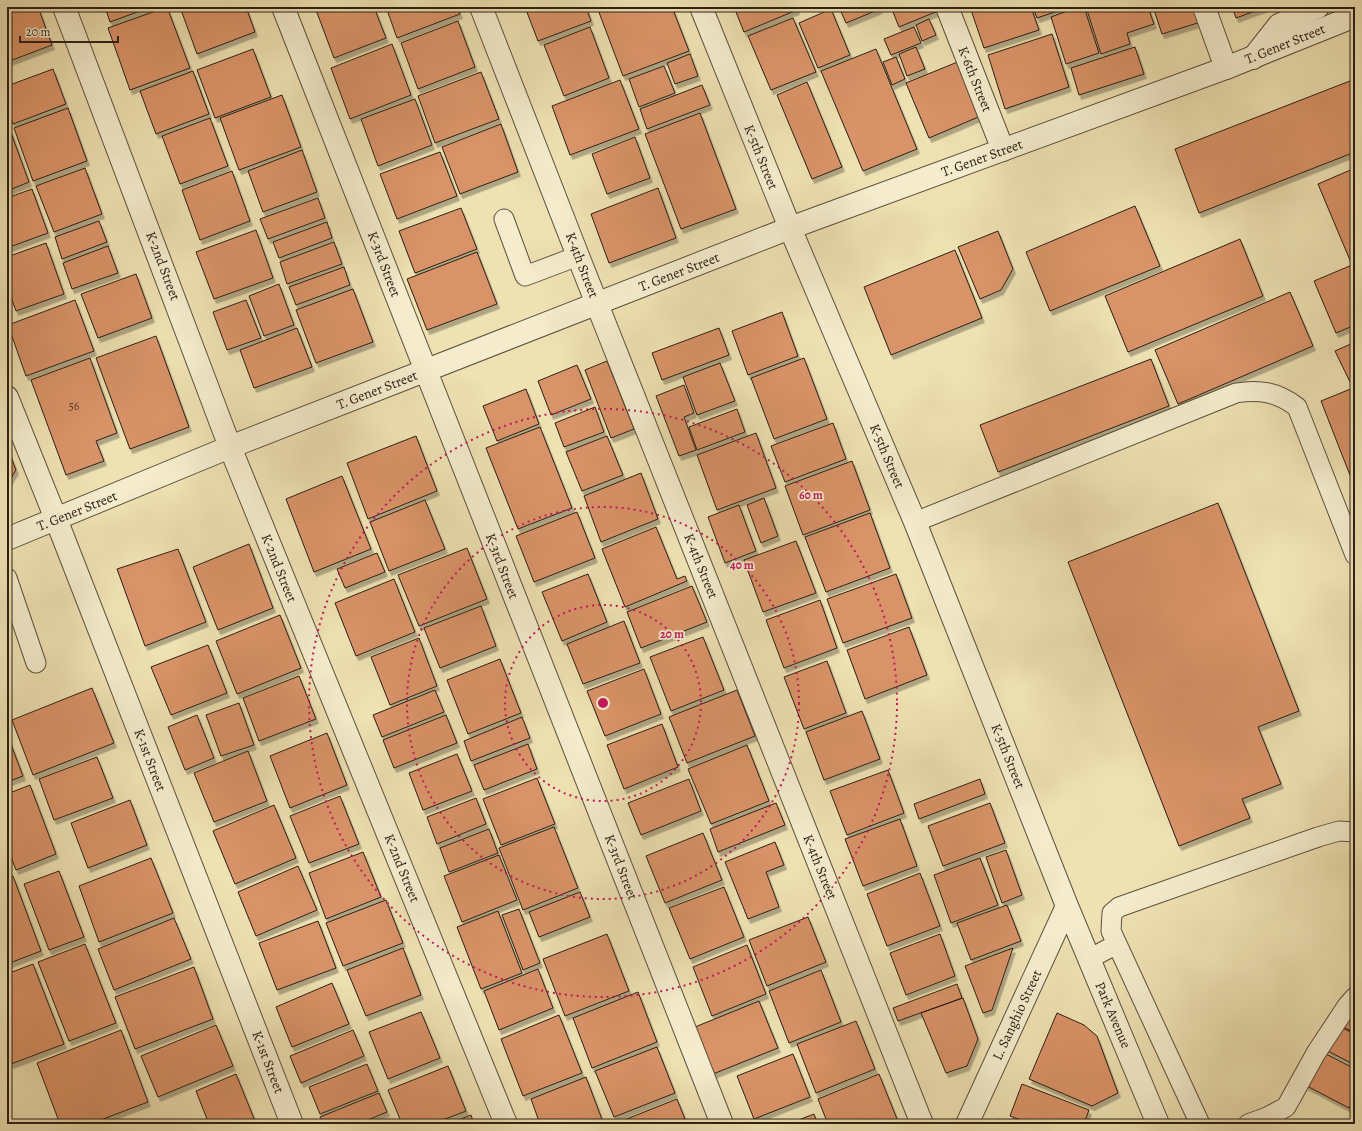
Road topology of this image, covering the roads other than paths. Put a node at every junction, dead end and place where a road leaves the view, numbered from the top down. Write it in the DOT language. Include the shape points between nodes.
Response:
graph roads {
  1 [pos="64,7"];
  2 [pos="283,7"];
  3 [pos="481,7"];
  4 [pos="702,7"];
  5 [pos="946,7"];
  6 [pos="1204,7"];
  7 [pos="1318,7"];
  8 [pos="1355,16"];
  9 [pos="1253,58"];
  10 [pos="1226,68"];
  11 [pos="1003,150"];
  12 [pos="504,219"];
  13 [pos="790,228"];
  14 [pos="578,256"];
  15 [pos="597,304"];
  16 [pos="426,371"];
  17 [pos="7,397"];
  18 [pos="230,447"];
  19 [pos="56,519"];
  20 [pos="915,522"];
  21 [pos="7,540"];
  22 [pos="1355,555"];
  23 [pos="7,578"];
  24 [pos="36,663"];
  25 [pos="1355,832"];
  26 [pos="1067,906"];
  27 [pos="1117,944"];
  28 [pos="1089,959"];
  29 [pos="1355,997"];
  30 [pos="292,1124"];
  31 [pos="506,1124"];
  32 [pos="722,1124"];
  33 [pos="922,1124"];
  34 [pos="967,1124"];
  35 [pos="1158,1124"];
  36 [pos="1200,1124"];
  37 [pos="1248,1124"];
  1 -- 18 [label="street, K-2nd Street"];
  2 -- 16 [label="street, K-3rd Street"];
  3 -- 14 [label="street, K-4th Street"];
  4 -- 13 [label="street, K-5th Street"];
  5 -- 11 [label="street, K-6th Street"];
  6 -- 10 [label="street"];
  7 -- 9 [label="street" via="1279,25"];
  8 -- 9 [label="street, T. Gener Street"];
  9 -- 10 [label="street, T. Gener Street"];
  10 -- 11 [label="street, T. Gener Street"];
  11 -- 13 [label="street, T. Gener Street"];
  12 -- 14 [label="lane" via="525,276"];
  13 -- 15 [label="street, T. Gener Street"];
  13 -- 20 [label="street, K-5th Street"];
  14 -- 15 [label="street, K-4th Street"];
  15 -- 16 [label="street, T. Gener Street"];
  15 -- 33 [label="street, K-4th Street"];
  16 -- 18 [label="street, T. Gener Street"];
  16 -- 32 [label="street, K-3rd Street"];
  17 -- 19 [label="street, K-1st Street"];
  18 -- 19 [label="street, T. Gener Street"];
  18 -- 31 [label="street, K-2nd Street"];
  19 -- 21 [label="street, T. Gener Street"];
  19 -- 30 [label="street, K-1st Street"];
  20 -- 22 [label="lane" via="1236,393 1251,390 1272,393 1297,407"];
  20 -- 26 [label="street, K-5th Street"];
  23 -- 24 [label="lane"];
  25 -- 27 [label="lane" via="1339,831 1318,837 1119,906 1112,913 1111,930"];
  26 -- 28 [label="street, Park Avenue"];
  26 -- 34 [label="street, L. Sanghio Street"];
  27 -- 28 [label="lane"];
  27 -- 36 [label="lane"];
  28 -- 35 [label="street, Park Avenue"];
  29 -- 37 [label="lane" via="1346,1006 1316,1053 1286,1107"];
}
